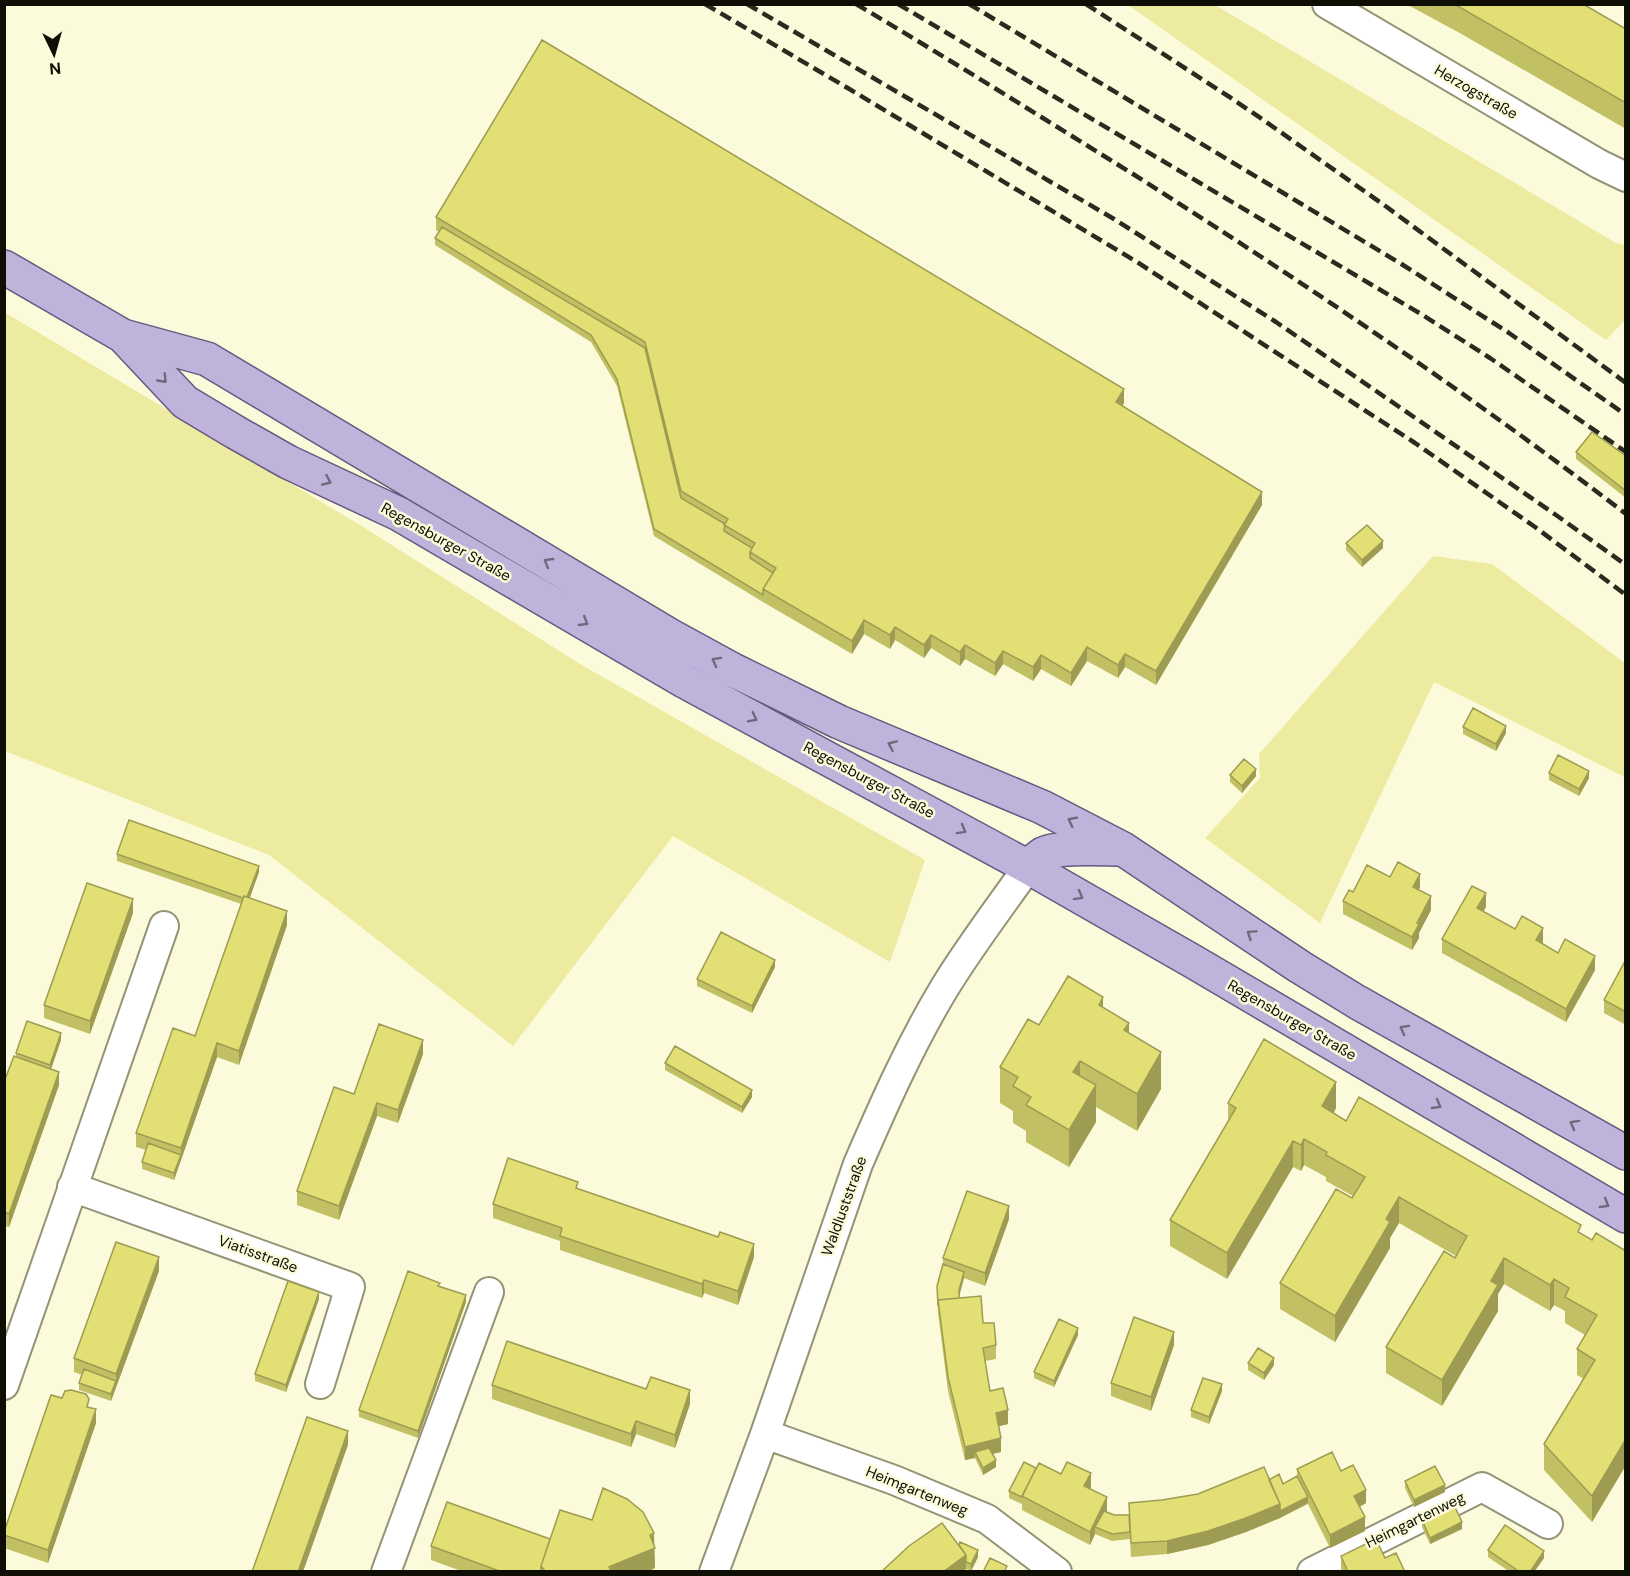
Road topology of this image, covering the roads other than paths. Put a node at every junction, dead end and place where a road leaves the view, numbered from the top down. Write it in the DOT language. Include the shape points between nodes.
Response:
graph roads {
  1 [pos="1327,4"];
  2 [pos="1626,177"];
  3 [pos="4,267"];
  4 [pos="123,336"];
  5 [pos="1123,849"];
  6 [pos="1028,867"];
  7 [pos="164,926"];
  8 [pos="1626,1153"];
  9 [pos="72,1187"];
  10 [pos="1626,1216"];
  11 [pos="489,1292"];
  12 [pos="320,1384"];
  13 [pos="4,1385"];
  14 [pos="765,1434"];
  15 [pos="1548,1524"];
  16 [pos="386,1572"];
  17 [pos="714,1572"];
  18 [pos="1057,1572"];
  19 [pos="1312,1572"];
  1 -- 2 [label="street, Herzogstraße"];
  3 -- 4 [label="main road, Regensburger Straße"];
  5 -- 4 [label="main road, Regensburger Straße, one-way" via="1042,807 839,722 733,670 207,359"];
  4 -- 6 [label="main road, Regensburger Straße, one-way" via="185,402 244,437 399,514 684,681"];
  5 -- 6 [label="main road" via="1058,850 1045,853"];
  8 -- 5 [label="main road, Regensburger Straße, one-way" via="1366,1008"];
  6 -- 10 [label="main road, Regensburger Straße, one-way"];
  6 -- 14 [label="street, Waldluststraße" via="944,988 875,1125"];
  7 -- 9 [label="street"];
  9 -- 12 [label="street, Viatisstraße" via="350,1287"];
  9 -- 13 [label="street"];
  11 -- 16 [label="street"];
  14 -- 17 [label="street, Waldluststraße"];
  14 -- 18 [label="street, Heimgartenweg" via="894,1480 987,1519"];
  15 -- 19 [label="street, Heimgartenweg" via="1482,1486"];
}
